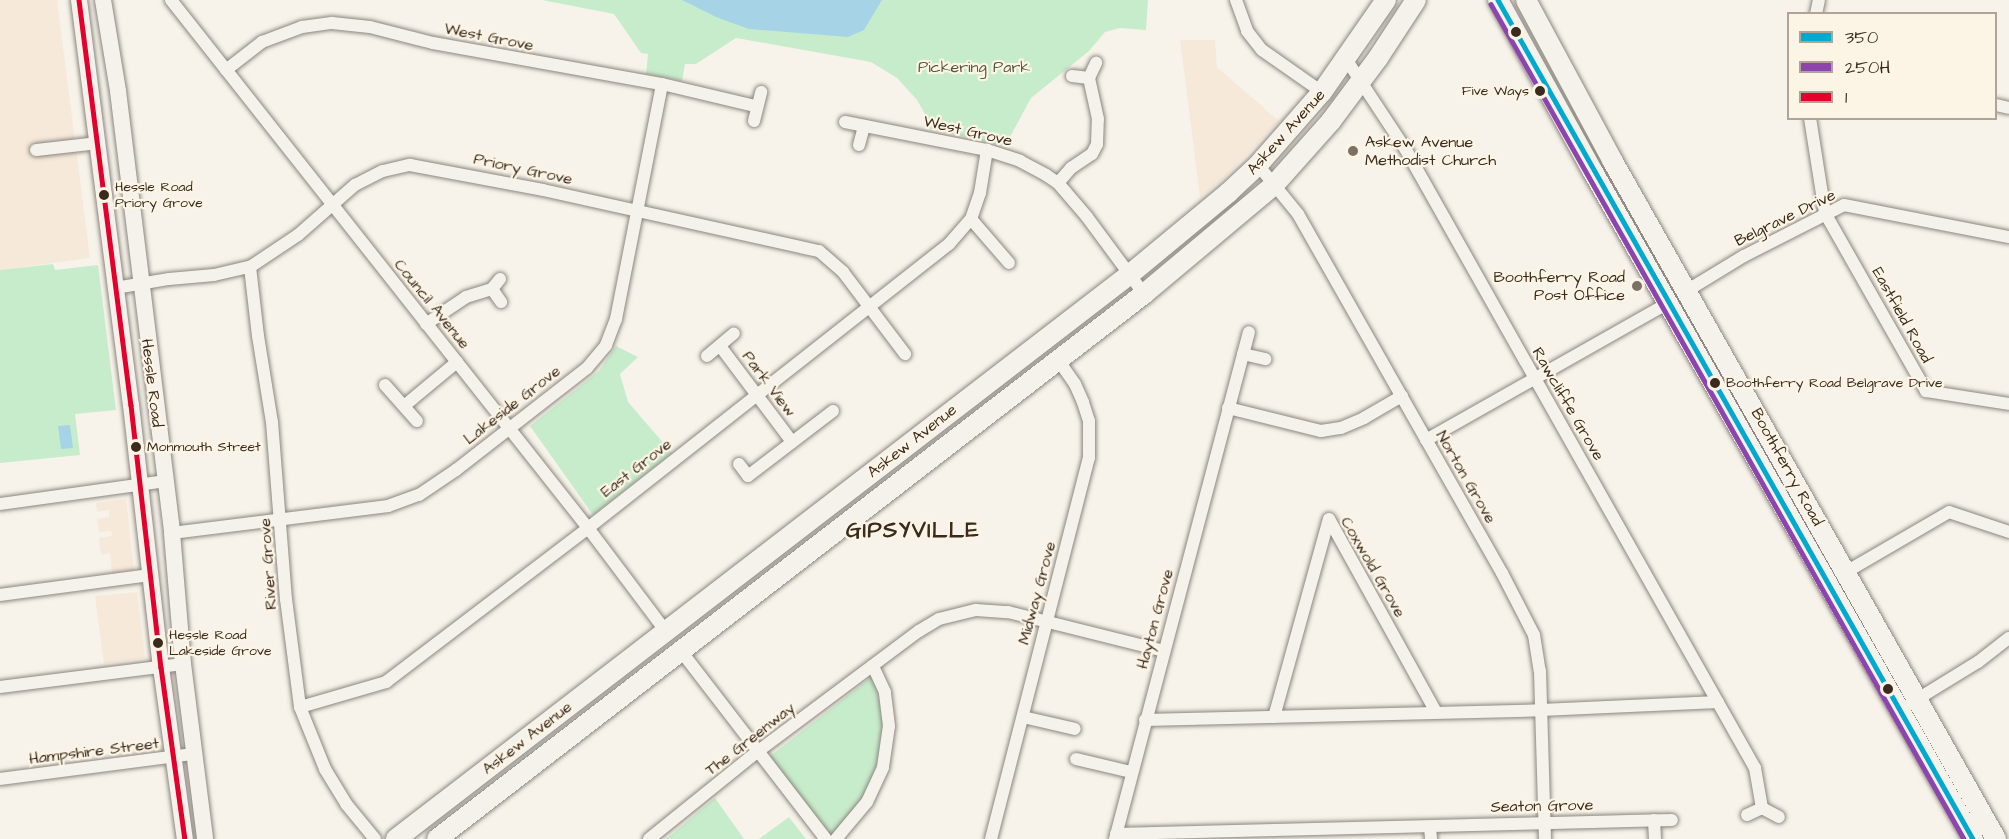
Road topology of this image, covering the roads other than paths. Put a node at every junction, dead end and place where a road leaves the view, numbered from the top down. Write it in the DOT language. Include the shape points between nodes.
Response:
graph roads {
  1 [pos="79,0"];
  2 [pos="103,0"];
  3 [pos="171,0"];
  4 [pos="1236,0"];
  5 [pos="1386,0"];
  6 [pos="1416,0"];
  7 [pos="1498,0"];
  8 [pos="1526,0"];
  9 [pos="1346,59"];
  10 [pos="1096,63"];
  11 [pos="226,70"];
  12 [pos="1072,76"];
  13 [pos="1089,78"];
  14 [pos="1362,81"];
  15 [pos="662,84"];
  16 [pos="761,92"];
  17 [pos="1322,92"];
  18 [pos="755,106"];
  19 [pos="1810,120"];
  20 [pos="754,121"];
  21 [pos="845,123"];
  22 [pos="864,126"];
  23 [pos="97,143"];
  24 [pos="860,145"];
  25 [pos="36,150"];
  26 [pos="987,150"];
  27 [pos="1258,165"];
  28 [pos="1058,183"];
  29 [pos="1274,185"];
  30 [pos="332,205"];
  31 [pos="637,210"];
  32 [pos="1825,213"];
  33 [pos="971,219"];
  34 [pos="2009,237"];
  35 [pos="1009,263"];
  36 [pos="250,267"];
  37 [pos="1129,275"];
  38 [pos="500,279"];
  39 [pos="140,284"];
  40 [pos="115,288"];
  41 [pos="492,290"];
  42 [pos="1688,290"];
  43 [pos="1144,294"];
  44 [pos="501,303"];
  45 [pos="1668,303"];
  46 [pos="870,308"];
  47 [pos="426,324"];
  48 [pos="1250,332"];
  49 [pos="734,333"];
  50 [pos="720,346"];
  51 [pos="905,354"];
  52 [pos="1243,354"];
  53 [pos="706,356"];
  54 [pos="1265,359"];
  55 [pos="1058,360"];
  56 [pos="458,362"];
  57 [pos="1535,378"];
  58 [pos="385,384"];
  59 [pos="757,395"];
  60 [pos="1402,396"];
  61 [pos="2009,404"];
  62 [pos="404,406"];
  63 [pos="1228,408"];
  64 [pos="833,411"];
  65 [pos="949,412"];
  66 [pos="417,421"];
  67 [pos="508,429"];
  68 [pos="963,432"];
  69 [pos="1426,440"];
  70 [pos="792,442"];
  71 [pos="739,464"];
  72 [pos="165,481"];
  73 [pos="140,485"];
  74 [pos="0,504"];
  75 [pos="281,521"];
  76 [pos="588,528"];
  77 [pos="2009,532"];
  78 [pos="172,533"];
  79 [pos="1846,572"];
  80 [pos="150,575"];
  81 [pos="0,595"];
  82 [pos="1046,621"];
  83 [pos="664,630"];
  84 [pos="2009,638"];
  85 [pos="681,651"];
  86 [pos="1164,651"];
  87 [pos="183,664"];
  88 [pos="873,666"];
  89 [pos="161,667"];
  90 [pos="0,687"];
  91 [pos="1917,699"];
  92 [pos="1718,702"];
  93 [pos="300,707"];
  94 [pos="1899,709"];
  95 [pos="1540,711"];
  96 [pos="1436,712"];
  97 [pos="1023,717"];
  98 [pos="1077,717"];
  99 [pos="1274,717"];
  100 [pos="1145,720"];
  101 [pos="757,752"];
  102 [pos="193,754"];
  103 [pos="174,757"];
  104 [pos="1076,759"];
  105 [pos="1131,772"];
  106 [pos="0,779"];
  107 [pos="1762,808"];
  108 [pos="1747,815"];
  109 [pos="1779,817"];
  110 [pos="1654,820"];
  111 [pos="1672,820"];
  112 [pos="1545,822"];
  113 [pos="1430,833"];
  114 [pos="1220,835"];
  115 [pos="1115,837"];
  116 [pos="185,839"];
  117 [pos="205,839"];
  118 [pos="375,839"];
  119 [pos="396,839"];
  120 [pos="437,839"];
  121 [pos="649,839"];
  122 [pos="826,839"];
  123 [pos="836,839"];
  124 [pos="991,839"];
  125 [pos="1545,839"];
  126 [pos="1655,839"];
  127 [pos="1973,839"];
  128 [pos="1996,839"];
  1 -- 23 [label="street, Hessle Road"];
  2 -- 39 [label="street, Hessle Road" via="118,91"];
  3 -- 11 [label="street, Council Avenue"];
  4 -- 17 [label="street" via="1247,31 1262,50"];
  5 -- 9 [label="main road, Askew Avenue"];
  6 -- 14 [label="main road, Askew Avenue"];
  7 -- 45 [label="main road, Boothferry Road"];
  8 -- 42 [label="main road, Boothferry Road"];
  9 -- 14 [label="street, Rawcliffe Grove"];
  9 -- 17 [label="main road, Askew Avenue"];
  10 -- 13 [label="street"];
  11 -- 15 [label="street, West Grove" via="262,42 303,27 332,22"];
  11 -- 30 [label="street, Council Avenue"];
  12 -- 13 [label="street"];
  13 -- 28 [label="street" via="1098,118 1097,144 1092,154"];
  14 -- 29 [label="main road, Askew Avenue"];
  14 -- 57 [label="street, Rawcliffe Grove" via="1406,150"];
  15 -- 18 [label="street, West Grove"];
  15 -- 31 [label="street, Lakeside Grove"];
  16 -- 18 [label="street"];
  17 -- 27 [label="main road, Askew Avenue"];
  18 -- 20 [label="street"];
  19 -- 32 [label="street"];
  21 -- 22 [label="street, West Grove"];
  22 -- 24 [label="street"];
  22 -- 26 [label="street, West Grove"];
  23 -- 25 [label="street"];
  23 -- 40 [label="street, Hessle Road"];
  26 -- 28 [label="street, West Grove" via="1020,160"];
  26 -- 33 [label="street, East Grove"];
  27 -- 29 [label="street, Norton Grove"];
  27 -- 37 [label="main road, Askew Avenue"];
  28 -- 37 [label="street, West Grove"];
  29 -- 43 [label="main road, Askew Avenue"];
  29 -- 60 [label="street, Norton Grove" via="1298,214"];
  30 -- 31 [label="street, Priory Grove" via="364,180 410,165"];
  30 -- 36 [label="street, Priory Grove" via="298,235"];
  30 -- 47 [label="street, Council Avenue"];
  31 -- 46 [label="street, Priory Grove" via="819,251 843,272"];
  31 -- 67 [label="street, Lakeside Grove" via="616,319 606,345 587,368"];
  32 -- 34 [label="street, Belgrave Drive" via="1844,204"];
  32 -- 42 [label="street, Belgrave Drive"];
  32 -- 61 [label="street, Eastfield Road" via="1926,391"];
  33 -- 35 [label="street"];
  33 -- 46 [label="street, East Grove" via="949,244"];
  36 -- 39 [label="street, Priory Grove"];
  36 -- 75 [label="street, River Grove" via="272,422"];
  37 -- 43 [label="street, West Grove"];
  37 -- 65 [label="main road, Askew Avenue"];
  38 -- 41 [label="street"];
  39 -- 40 [label="street, Priory Grove"];
  39 -- 72 [label="street, Hessle Road"];
  40 -- 73 [label="street, Hessle Road"];
  41 -- 44 [label="street"];
  41 -- 47 [label="street" via="466,297"];
  42 -- 79 [label="main road, Boothferry Road"];
  43 -- 55 [label="main road, Askew Avenue"];
  45 -- 57 [label="street"];
  45 -- 94 [label="main road, Boothferry Road"];
  46 -- 51 [label="street, Priory Grove"];
  46 -- 59 [label="street, East Grove"];
  47 -- 56 [label="street, Council Avenue"];
  48 -- 52 [label="street, Hayton Grove"];
  49 -- 50 [label="street, Park View"];
  50 -- 53 [label="street, Park View"];
  50 -- 59 [label="street, Park View"];
  52 -- 54 [label="street"];
  52 -- 63 [label="street, Hayton Grove"];
  55 -- 68 [label="main road, Askew Avenue"];
  55 -- 82 [label="street, Midway Grove" via="1083,402 1089,421 1090,449"];
  56 -- 62 [label="street"];
  56 -- 67 [label="street, Council Avenue"];
  57 -- 69 [label="street"];
  57 -- 92 [label="street, Rawcliffe Grove"];
  58 -- 62 [label="street"];
  59 -- 70 [label="street, Park View"];
  59 -- 76 [label="street, East Grove"];
  60 -- 63 [label="street" via="1357,422 1322,431"];
  60 -- 69 [label="street, Norton Grove"];
  62 -- 66 [label="street"];
  63 -- 86 [label="street, Hayton Grove"];
  64 -- 70 [label="street, Park View"];
  65 -- 68 [label="main road"];
  65 -- 83 [label="main road, Askew Avenue"];
  67 -- 75 [label="street, Lakeside Grove" via="419,495 388,506"];
  67 -- 76 [label="street, Council Avenue"];
  68 -- 85 [label="main road, Askew Avenue"];
  69 -- 95 [label="street, Norton Grove" via="1533,635 1540,671"];
  70 -- 71 [label="street, Park View" via="748,476"];
  72 -- 73 [label="street"];
  72 -- 78 [label="street, Hessle Road"];
  73 -- 74 [label="street"];
  73 -- 80 [label="street, Hessle Road"];
  75 -- 78 [label="street, Lakeside Grove"];
  75 -- 93 [label="street, River Grove"];
  76 -- 83 [label="street, Council Avenue"];
  76 -- 93 [label="street, East Grove" via="386,682"];
  77 -- 79 [label="street" via="1949,512"];
  78 -- 87 [label="street, Hessle Road"];
  79 -- 91 [label="main road, Boothferry Road"];
  80 -- 81 [label="street"];
  80 -- 89 [label="street, Hessle Road"];
  82 -- 86 [label="street, The Greenway"];
  82 -- 88 [label="street, The Greenway" via="992,610 962,612 919,631"];
  82 -- 97 [label="street, Midway Grove"];
  83 -- 119 [label="main road, Askew Avenue"];
  84 -- 91 [label="street"];
  85 -- 101 [label="street"];
  85 -- 120 [label="main road, Askew Avenue"];
  86 -- 100 [label="street, Hayton Grove"];
  87 -- 89 [label="street"];
  87 -- 102 [label="street, Hessle Road"];
  88 -- 101 [label="street, The Greenway"];
  88 -- 123 [label="street" via="885,692 889,740 885,761 867,802"];
  89 -- 90 [label="street"];
  89 -- 103 [label="street, Hessle Road"];
  91 -- 94 [label="street"];
  91 -- 128 [label="main road, Boothferry Road"];
  92 -- 95 [label="street"];
  92 -- 107 [label="street, Rawcliffe Grove" via="1755,768"];
  93 -- 118 [label="street, River Grove" via="325,769"];
  94 -- 127 [label="main road, Boothferry Road"];
  95 -- 96 [label="street"];
  95 -- 112 [label="street, Norton Grove"];
  96 -- 99 [label="street"];
  96 -- 99 [label="street, Coxwold Grove" via="1329,519"];
  97 -- 98 [label="street" via="1073,733"];
  97 -- 124 [label="street, Midway Grove"];
  99 -- 100 [label="street"];
  100 -- 105 [label="street, Hayton Grove"];
  101 -- 121 [label="street, The Greenway"];
  101 -- 122 [label="street"];
  102 -- 103 [label="street, Hampshire Street"];
  102 -- 117 [label="street, Hessle Road"];
  103 -- 106 [label="street, Hampshire Street"];
  103 -- 116 [label="street, Hessle Road"];
  104 -- 105 [label="street"];
  105 -- 115 [label="street, Hayton Grove"];
  107 -- 108 [label="street"];
  107 -- 109 [label="street"];
  110 -- 111 [label="street, Seaton Grove"];
  110 -- 112 [label="street, Seaton Grove"];
  110 -- 126 [label="street"];
  112 -- 113 [label="street, Seaton Grove"];
  112 -- 125 [label="street, Norton Grove"];
  113 -- 114 [label="street, Seaton Grove"];
  114 -- 115 [label="street, Seaton Grove"];
}
